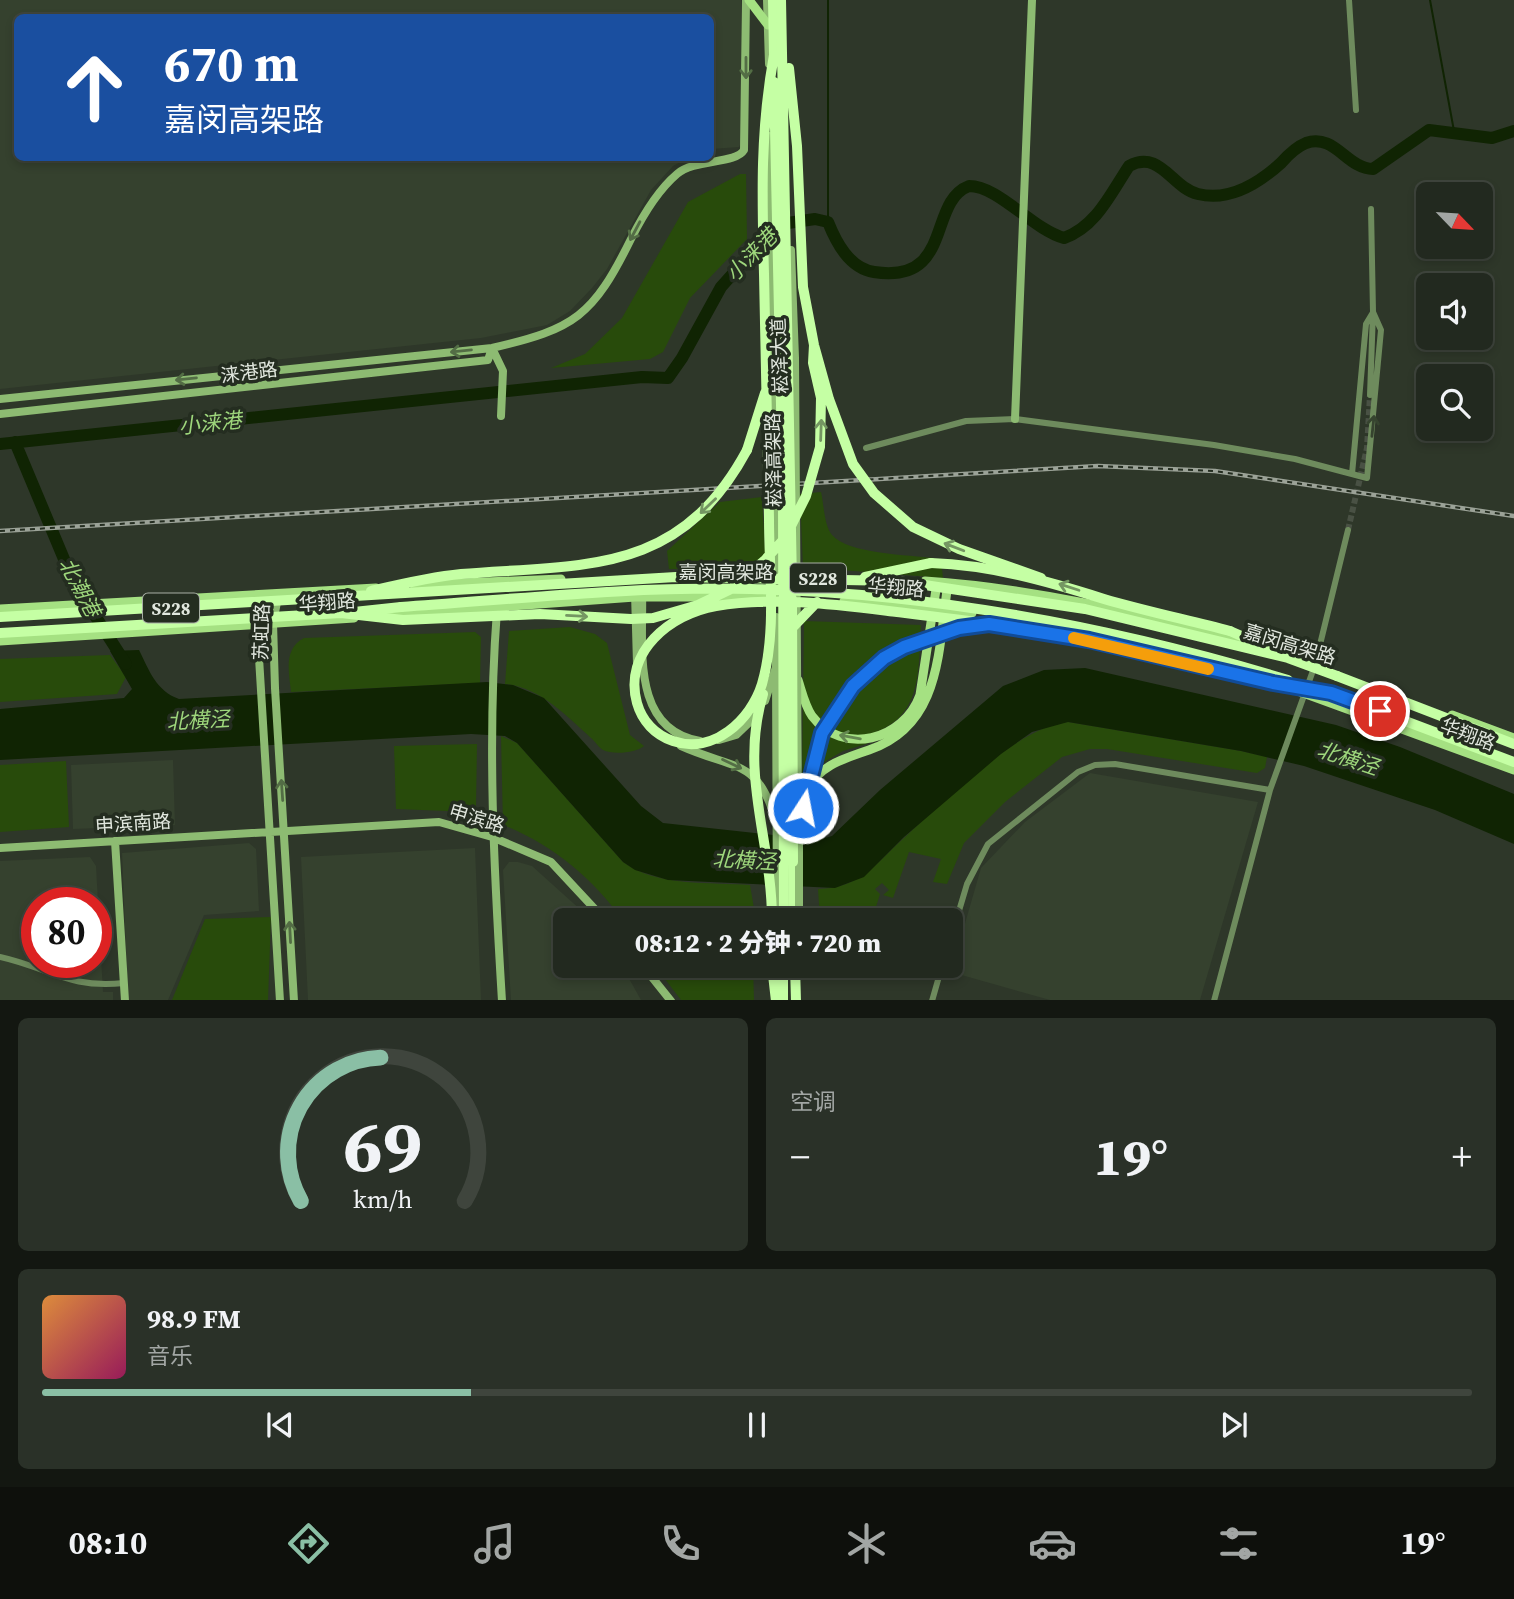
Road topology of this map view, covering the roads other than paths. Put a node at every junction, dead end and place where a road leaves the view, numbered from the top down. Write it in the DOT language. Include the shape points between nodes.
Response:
graph roads {
  1 [pos="748,0"];
  2 [pos="767,0"];
  3 [pos="773,0"];
  4 [pos="783,0"];
  5 [pos="1032,0"];
  6 [pos="1349,0"];
  7 [pos="768,25"];
  8 [pos="774,55"];
  9 [pos="1356,110"];
  10 [pos="713,161"];
  11 [pos="714,161"];
  12 [pos="1371,209"];
  13 [pos="1373,312"];
  14 [pos="814,345"];
  15 [pos="492,348"];
  16 [pos="765,391"];
  17 [pos="1370,395"];
  18 [pos="0,399"];
  19 [pos="0,414"];
  20 [pos="501,416"];
  21 [pos="1015,419"];
  22 [pos="866,449"];
  23 [pos="1352,474"];
  24 [pos="1348,530"];
  25 [pos="638,576"];
  26 [pos="1041,578"];
  27 [pos="937,582"];
  28 [pos="948,583"];
  29 [pos="278,594"];
  30 [pos="639,597"];
  31 [pos="341,598"];
  32 [pos="497,607"];
  33 [pos="933,608"];
  34 [pos="0,609"];
  35 [pos="944,610"];
  36 [pos="341,613"];
  37 [pos="0,617"];
  38 [pos="273,623"];
  39 [pos="989,624"];
  40 [pos="257,625"];
  41 [pos="0,633"];
  42 [pos="0,641"];
  43 [pos="1288,658"];
  44 [pos="1315,665"];
  45 [pos="776,667"];
  46 [pos="798,679"];
  47 [pos="1304,693"];
  48 [pos="1331,693"];
  49 [pos="655,721"];
  50 [pos="1514,738"];
  51 [pos="1514,744"];
  52 [pos="1514,762"];
  53 [pos="1514,770"];
  54 [pos="1270,790"];
  55 [pos="798,809"];
  56 [pos="778,828"];
  57 [pos="284,830"];
  58 [pos="269,831"];
  59 [pos="492,837"];
  60 [pos="115,841"];
  61 [pos="0,848"];
  62 [pos="793,862"];
  63 [pos="594,908"];
  64 [pos="771,908"];
  65 [pos="777,908"];
  66 [pos="784,908"];
  67 [pos="796,908"];
  68 [pos="799,908"];
  69 [pos="960,908"];
  70 [pos="0,957"];
  71 [pos="653,978"];
  72 [pos="775,978"];
  73 [pos="783,978"];
  74 [pos="797,978"];
  75 [pos="939,978"];
  76 [pos="124,983"];
  77 [pos="125,1000"];
  78 [pos="280,1000"];
  79 [pos="294,1000"];
  80 [pos="502,1000"];
  81 [pos="671,1000"];
  82 [pos="776,1000"];
  83 [pos="783,1000"];
  84 [pos="798,1000"];
  85 [pos="932,1000"];
  86 [pos="1214,1000"];
  1 -- 7 [label="main road"];
  1 -- 11 [label="main road, one-way" via="747,139 741,156"];
  2 -- 7 [label="main road, 崧泽大道"];
  3 -- 8 [label="highway, 崧泽高架路"];
  4 -- 14 [label="highway, bridge" via="797,146 799,248"];
  4 -- 46 [label="main road, 崧泽大道, bridge" via="795,358"];
  4 -- 62 [label="highway, 崧泽高架路, bridge"];
  5 -- 21 [label="main road"];
  6 -- 9 [label="street"];
  7 -- 45 [label="main road, 崧泽大道, bridge"];
  8 -- 16 [label="highway, bridge" via="761,147"];
  8 -- 66 [label="highway, 崧泽高架路, bridge" via="783,497"];
  10 -- 15 [label="main road, one-way" via="691,165 677,174 648,209 608,284 574,321 540,337"];
  12 -- 13 [label="street"];
  13 -- 17 [label="street"];
  13 -- 23 [label="street" via="1366,324"];
  23 -- 13 [label="street, one-way" via="1367,478 1381,330"];
  26 -- 14 [label="highway, one-way, bridge" via="938,541 913,527 874,493 853,464 841,435"];
  36 -- 14 [label="highway, one-way, bridge" via="402,620 540,614 631,619 677,612 718,597 785,538 806,496 820,447 821,398"];
  15 -- 18 [label="main road, one-way"];
  15 -- 19 [label="main road, 涞港路" via="488,360"];
  15 -- 20 [label="main road" via="503,371"];
  16 -- 31 [label="highway, one-way, bridge" via="751,441 734,475 693,520 650,548 600,564 422,579"];
  16 -- 39 [label="highway, bridge" via="769,507 769,546 769,572 769,585 769,598 769,611 770,638 761,687 741,722 709,741 686,745 652,729 640,714 635,693 634,674 641,656 653,638 671,624 701,610 734,604 758,603 769,603 781,603 805,604"];
  21 -- 22 [label="street" via="966,421"];
  21 -- 23 [label="street" via="1227,448"];
  24 -- 44 [label="street"];
  25 -- 27 [label="main road, 华翔路" via="806,574"];
  25 -- 29 [label="main road, 华翔路"];
  25 -- 30 [label="main road"];
  43 -- 26 [label="highway, one-way, bridge" via="1230,631"];
  26 -- 64 [label="highway, bridge" via="958,564 911,565 853,580 818,601 790,632 771,671 753,740"];
  27 -- 28 [label="main road, 华翔路"];
  27 -- 33 [label="main road"];
  28 -- 35 [label="main road"];
  28 -- 44 [label="main road, 华翔路" via="1110,609"];
  29 -- 34 [label="main road, 华翔路"];
  29 -- 38 [label="main road, 苏虹路"];
  29 -- 40 [label="main road, 苏虹路"];
  30 -- 32 [label="main road, 华翔路"];
  30 -- 33 [label="main road, 华翔路" via="737,595"];
  30 -- 49 [label="main road" via="638,689 645,715"];
  31 -- 37 [label="highway, 嘉闵高架路 / S228, bridge"];
  31 -- 43 [label="highway, 嘉闵高架路 / S228, bridge" via="676,577 898,581 1085,609"];
  32 -- 38 [label="main road, 华翔路"];
  32 -- 59 [label="main road"];
  33 -- 35 [label="main road, 华翔路"];
  33 -- 46 [label="main road, one-way, bridge" via="920,695 899,726 873,739 844,738 810,713"];
  35 -- 47 [label="main road, 华翔路" via="1098,633 1221,664"];
  35 -- 55 [label="main road, bridge" via="928,696 909,728 886,744 826,768 809,786"];
  36 -- 41 [label="highway, 嘉闵高架路 / S228, bridge"];
  36 -- 48 [label="highway, 嘉闵高架路 / S228, bridge" via="675,589 807,591 995,611 1091,627"];
  38 -- 40 [label="main road, 华翔路"];
  57 -- 38 [label="main road, 苏虹路, one-way"];
  39 -- 48 [label="highway, bridge" via="1089,640"];
  39 -- 62 [label="highway, bridge" via="922,638 884,658 853,686 822,733"];
  40 -- 42 [label="main road, 华翔路"];
  40 -- 58 [label="main road, 苏虹路"];
  43 -- 51 [label="highway, 嘉闵高架路 / S228, bridge"];
  44 -- 47 [label="street"];
  44 -- 50 [label="main road, 华翔路"];
  45 -- 49 [label="main road, bridge" via="762,710 736,735 710,743 677,734"];
  45 -- 56 [label="main road, 崧泽大道"];
  46 -- 55 [label="main road, 崧泽大道, bridge"];
  47 -- 53 [label="main road, 华翔路"];
  47 -- 54 [label="street"];
  48 -- 52 [label="highway, 嘉闵高架路 / S228"];
  49 -- 56 [label="main road, one-way, bridge" via="659,733 684,748 749,773 771,803"];
  54 -- 69 [label="street" via="1115,764 1095,765 1078,772 988,844"];
  54 -- 86 [label="street"];
  55 -- 68 [label="main road, 崧泽大道, bridge"];
  56 -- 65 [label="main road, 崧泽大道"];
  57 -- 58 [label="main road, 申滨路"];
  57 -- 59 [label="main road, 申滨路" via="439,822"];
  79 -- 57 [label="main road, 苏虹路, one-way"];
  58 -- 60 [label="main road, 申滨南路"];
  58 -- 78 [label="main road, 苏虹路"];
  59 -- 63 [label="main road, 申滨路" via="551,862"];
  59 -- 80 [label="main road"];
  60 -- 61 [label="main road, 申滨南路"];
  60 -- 76 [label="main road"];
  62 -- 67 [label="highway, 崧泽高架路"];
  70 -- 76 [label="street" via="89,986"];
  71 -- 81 [label="main road"];
  72 -- 82 [label="highway"];
  73 -- 83 [label="highway"];
  74 -- 84 [label="highway"];
  75 -- 85 [label="street"];
  76 -- 77 [label="main road"];
}
